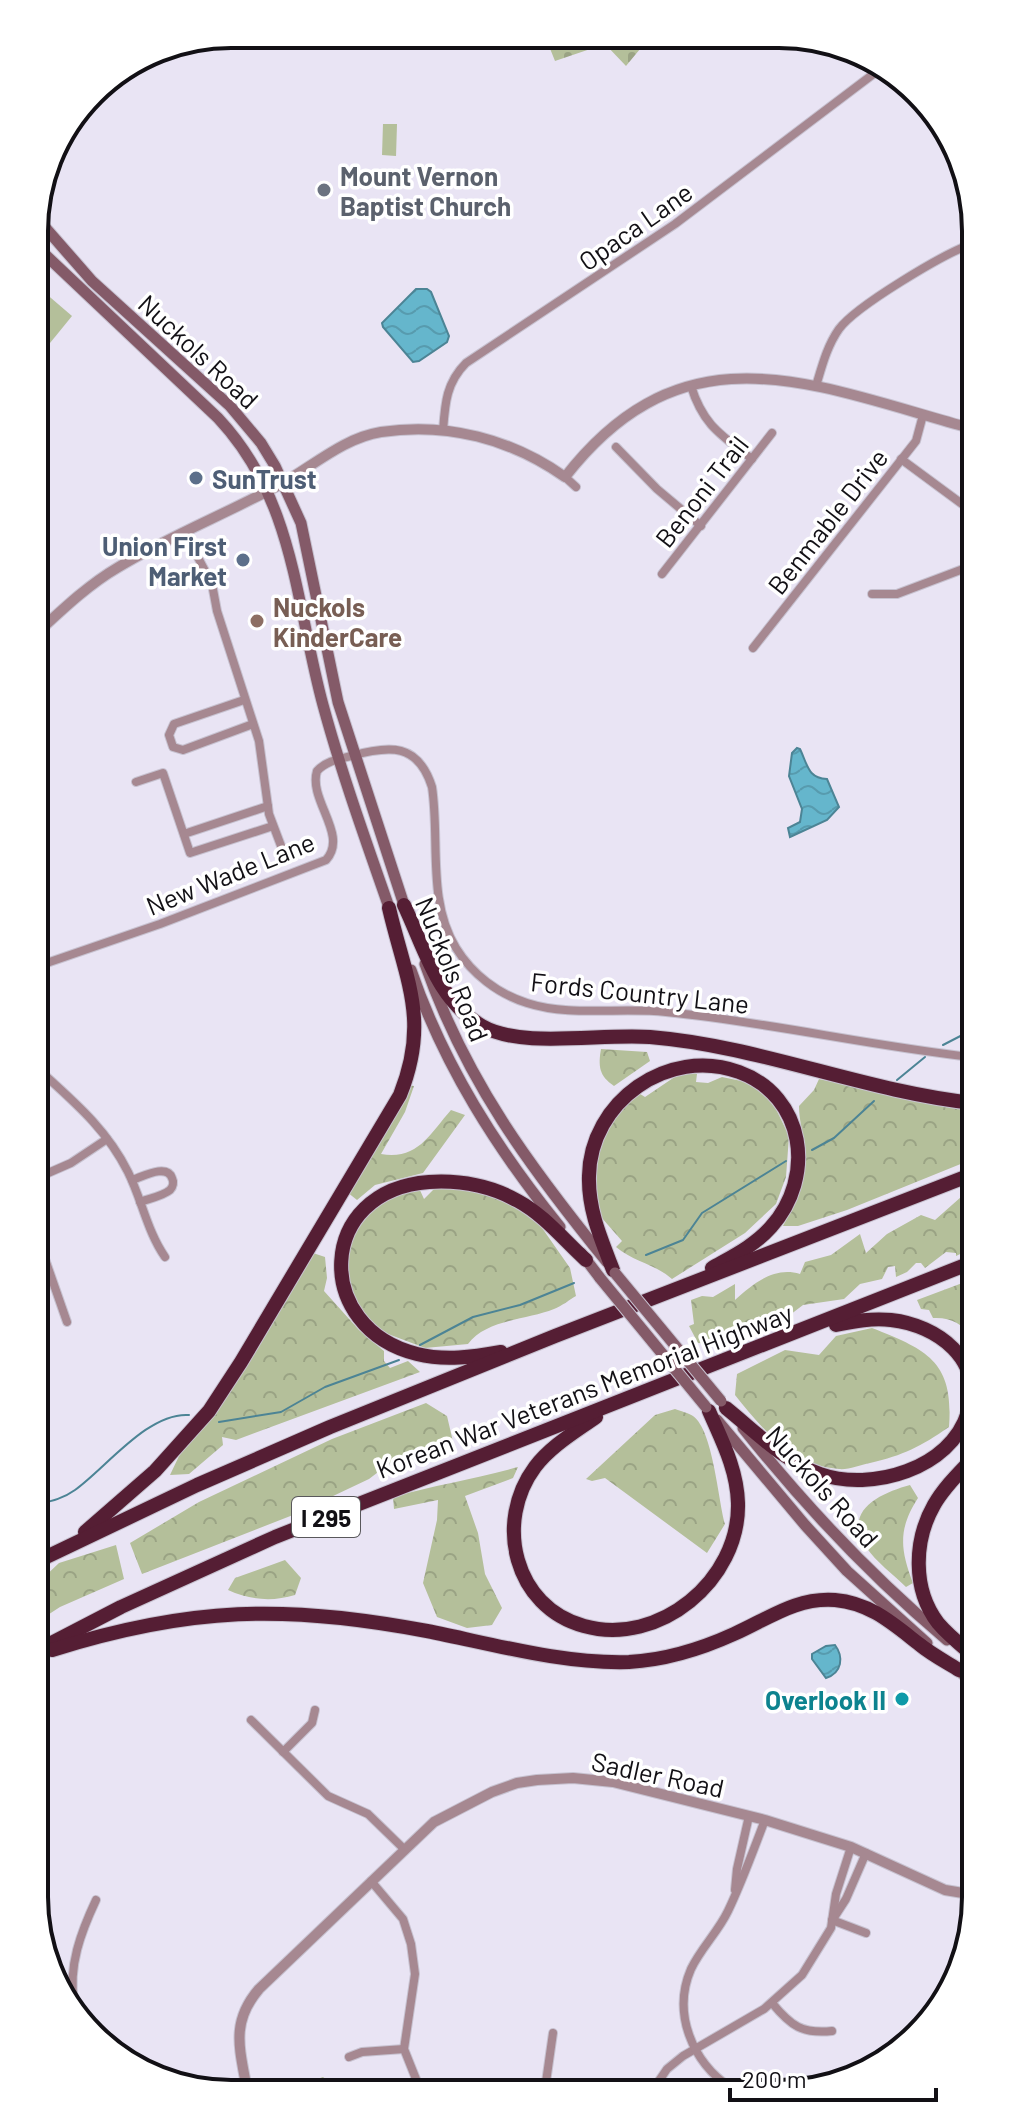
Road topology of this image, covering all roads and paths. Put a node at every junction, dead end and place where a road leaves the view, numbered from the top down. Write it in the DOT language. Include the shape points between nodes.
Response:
graph roads {
  1 [pos="871,73"];
  2 [pos="48,231"];
  3 [pos="962,249"];
  4 [pos="48,257"];
  5 [pos="691,386"];
  6 [pos="816,386"];
  7 [pos="923,415"];
  8 [pos="962,426"];
  9 [pos="443,431"];
  10 [pos="772,433"];
  11 [pos="616,447"];
  12 [pos="752,459"];
  13 [pos="901,459"];
  14 [pos="565,477"];
  15 [pos="284,482"];
  16 [pos="576,487"];
  17 [pos="269,491"];
  18 [pos="962,504"];
  19 [pos="701,526"];
  20 [pos="185,533"];
  21 [pos="962,569"];
  22 [pos="662,574"];
  23 [pos="872,594"];
  24 [pos="48,623"];
  25 [pos="753,648"];
  26 [pos="244,700"];
  27 [pos="253,724"];
  28 [pos="354,755"];
  29 [pos="339,759"];
  30 [pos="136,782"];
  31 [pos="268,806"];
  32 [pos="273,826"];
  33 [pos="184,834"];
  34 [pos="286,859"];
  35 [pos="397,907"];
  36 [pos="48,963"];
  37 [pos="962,1055"];
  38 [pos="48,1078"];
  39 [pos="962,1101"];
  40 [pos="107,1139"];
  41 [pos="48,1173"];
  42 [pos="962,1178"];
  43 [pos="132,1180"];
  44 [pos="140,1202"];
  45 [pos="165,1257"];
  46 [pos="586,1260"];
  47 [pos="962,1266"];
  48 [pos="48,1268"];
  49 [pos="609,1274"];
  50 [pos="658,1296"];
  51 [pos="67,1322"];
  52 [pos="555,1336"];
  53 [pos="756,1350"];
  54 [pos="962,1359"];
  55 [pos="619,1402"];
  56 [pos="716,1407"];
  57 [pos="962,1424"];
  58 [pos="962,1470"];
  59 [pos="74,1542"];
  60 [pos="48,1556"];
  61 [pos="962,1644"];
  62 [pos="48,1647"];
  63 [pos="48,1649"];
  64 [pos="962,1653"];
  65 [pos="959,1670"];
  66 [pos="962,1673"];
  67 [pos="315,1710"];
  68 [pos="251,1720"];
  69 [pos="283,1752"];
  70 [pos="749,1816"];
  71 [pos="765,1820"];
  72 [pos="851,1847"];
  73 [pos="404,1849"];
  74 [pos="866,1853"];
  75 [pos="371,1881"];
  76 [pos="735,1891"];
  77 [pos="962,1893"];
  78 [pos="96,1900"];
  79 [pos="832,1920"];
  80 [pos="866,1933"];
  81 [pos="72,1989"];
  82 [pos="772,2003"];
  83 [pos="832,2031"];
  84 [pos="553,2033"];
  85 [pos="404,2049"];
  86 [pos="695,2049"];
  87 [pos="349,2057"];
  88 [pos="246,2080"];
  89 [pos="416,2080"];
  90 [pos="546,2080"];
  91 [pos="659,2080"];
  92 [pos="721,2080"];
  1 -- 9 [label="street, Opaca Lane" via="675,224 466,363 446,394"];
  2 -- 15 [label="main road, Nuckols Road" via="92,281 237,414"];
  3 -- 6 [label="street" via="847,319 830,345"];
  4 -- 17 [label="main road, Nuckols Road" via="218,418"];
  5 -- 6 [label="street" via="737,377"];
  5 -- 12 [label="street" via="708,423"];
  5 -- 14 [label="street" via="628,414 594,442"];
  6 -- 7 [label="street"];
  7 -- 8 [label="street"];
  7 -- 13 [label="street, Benmable Drive" via="916,441"];
  9 -- 14 [label="street" via="506,443"];
  9 -- 15 [label="street" via="368,435"];
  10 -- 12 [label="street, Benoni Trail"];
  11 -- 19 [label="street"];
  12 -- 19 [label="street, Benoni Trail"];
  13 -- 18 [label="street"];
  13 -- 25 [label="street, Benmable Drive"];
  14 -- 16 [label="street"];
  15 -- 17 [label="street"];
  15 -- 28 [label="main road, Nuckols Road" via="305,540 331,674"];
  17 -- 20 [label="street"];
  17 -- 29 [label="main road, Nuckols Road" via="288,545"];
  19 -- 22 [label="street, Benoni Trail"];
  20 -- 24 [label="street" via="116,568"];
  20 -- 26 [label="street" via="209,577"];
  21 -- 23 [label="street" via="897,594"];
  26 -- 27 [label="street"];
  26 -- 27 [label="street" via="174,724 169,735 173,747 183,750"];
  27 -- 31 [label="street"];
  28 -- 29 [label="street, Fords Country Lane"];
  28 -- 35 [label="main road, Nuckols Road"];
  28 -- 37 [label="street, Fords Country Lane" via="396,748 424,768 433,794 439,900 447,928 473,969 508,996 545,1008 694,1015"];
  29 -- 35 [label="main road, Nuckols Road"];
  29 -- 36 [label="street, New Wade Lane" via="320,767 314,779 333,840 326,860"];
  30 -- 33 [label="street" via="163,773"];
  31 -- 32 [label="street"];
  31 -- 33 [label="street"];
  32 -- 33 [label="street" via="190,853"];
  32 -- 34 [label="street"];
  35 -- 39 [label="highway" via="445,994 467,1016 502,1035 699,1042 882,1088"];
  35 -- 46 [label="main road, Nuckols Road" via="427,1011 465,1091 504,1154"];
  35 -- 49 [label="main road, Nuckols Road" via="481,1090"];
  35 -- 59 [label="highway" via="416,1023 400,1095 209,1411 155,1471"];
  38 -- 40 [label="street" via="84,1109"];
  40 -- 41 [label="street"];
  40 -- 43 [label="street"];
  42 -- 50 [label="highway"];
  43 -- 44 [label="street"];
  43 -- 44 [label="street" via="159,1171 172,1178 169,1191"];
  44 -- 45 [label="street"];
  46 -- 49 [label="main road, Nuckols Road"];
  46 -- 52 [label="highway" via="523,1204 463,1183 392,1189 364,1207 346,1233 340,1263 346,1294 356,1314 397,1347 449,1358 500,1352"];
  47 -- 53 [label="highway, Korean War Veterans Memorial Highway / I 295"];
  48 -- 51 [label="street"];
  49 -- 50 [label="highway" via="588,1179 596,1141 613,1110 643,1082 680,1068 726,1068 759,1082 777,1097 794,1127 800,1160 792,1194 781,1215 749,1248"];
  49 -- 56 [label="main road, Nuckols Road, bridge"];
  50 -- 52 [label="highway"];
  52 -- 59 [label="highway" via="273,1451"];
  53 -- 54 [label="highway" via="828,1326 881,1320 942,1338"];
  53 -- 55 [label="highway, Korean War Veterans Memorial Highway / I 295"];
  55 -- 56 [label="highway" via="535,1467 513,1525 518,1563 540,1600 562,1617 599,1629 629,1628 664,1618 692,1600 722,1565 736,1525 737,1488"];
  55 -- 62 [label="highway, Korean War Veterans Memorial Highway / I 295" via="275,1537"];
  56 -- 57 [label="highway" via="785,1457 820,1474 859,1481 892,1476 930,1458"];
  56 -- 64 [label="main road, Nuckols Road" via="842,1543"];
  56 -- 65 [label="main road, Nuckols Road" via="805,1525 847,1571"];
  58 -- 61 [label="highway" via="932,1509 921,1535 919,1562 924,1595 936,1619"];
  59 -- 60 [label="highway"];
  63 -- 65 [label="highway" via="150,1623 277,1612 368,1620 581,1661 632,1661 699,1648 787,1607 820,1600 851,1602 880,1613"];
  65 -- 66 [label="main road, Nuckols Road"];
  67 -- 69 [label="street" via="312,1723"];
  68 -- 69 [label="street"];
  69 -- 73 [label="street" via="328,1796 368,1814"];
  70 -- 71 [label="street, Sadler Road"];
  70 -- 73 [label="street, Sadler Road" via="614,1782 554,1778 517,1783 470,1801 434,1822"];
  70 -- 76 [label="street"];
  71 -- 72 [label="street, Sadler Road"];
  71 -- 76 [label="street"];
  72 -- 74 [label="street, Sadler Road"];
  72 -- 79 [label="street"];
  73 -- 75 [label="street, Sadler Road"];
  74 -- 77 [label="street, Sadler Road"];
  74 -- 79 [label="street"];
  75 -- 85 [label="street" via="403,1919 415,1960"];
  75 -- 88 [label="street, Sadler Road" via="246,2004 240,2029"];
  76 -- 86 [label="street" via="689,1975 684,2016"];
  78 -- 81 [label="street" via="76,1951"];
  79 -- 80 [label="street"];
  79 -- 82 [label="street" via="812,1961"];
  82 -- 83 [label="street" via="805,2031"];
  82 -- 86 [label="street"];
  84 -- 90 [label="street"];
  85 -- 87 [label="street"];
  85 -- 89 [label="street"];
  86 -- 91 [label="street"];
  86 -- 92 [label="street"];
}
